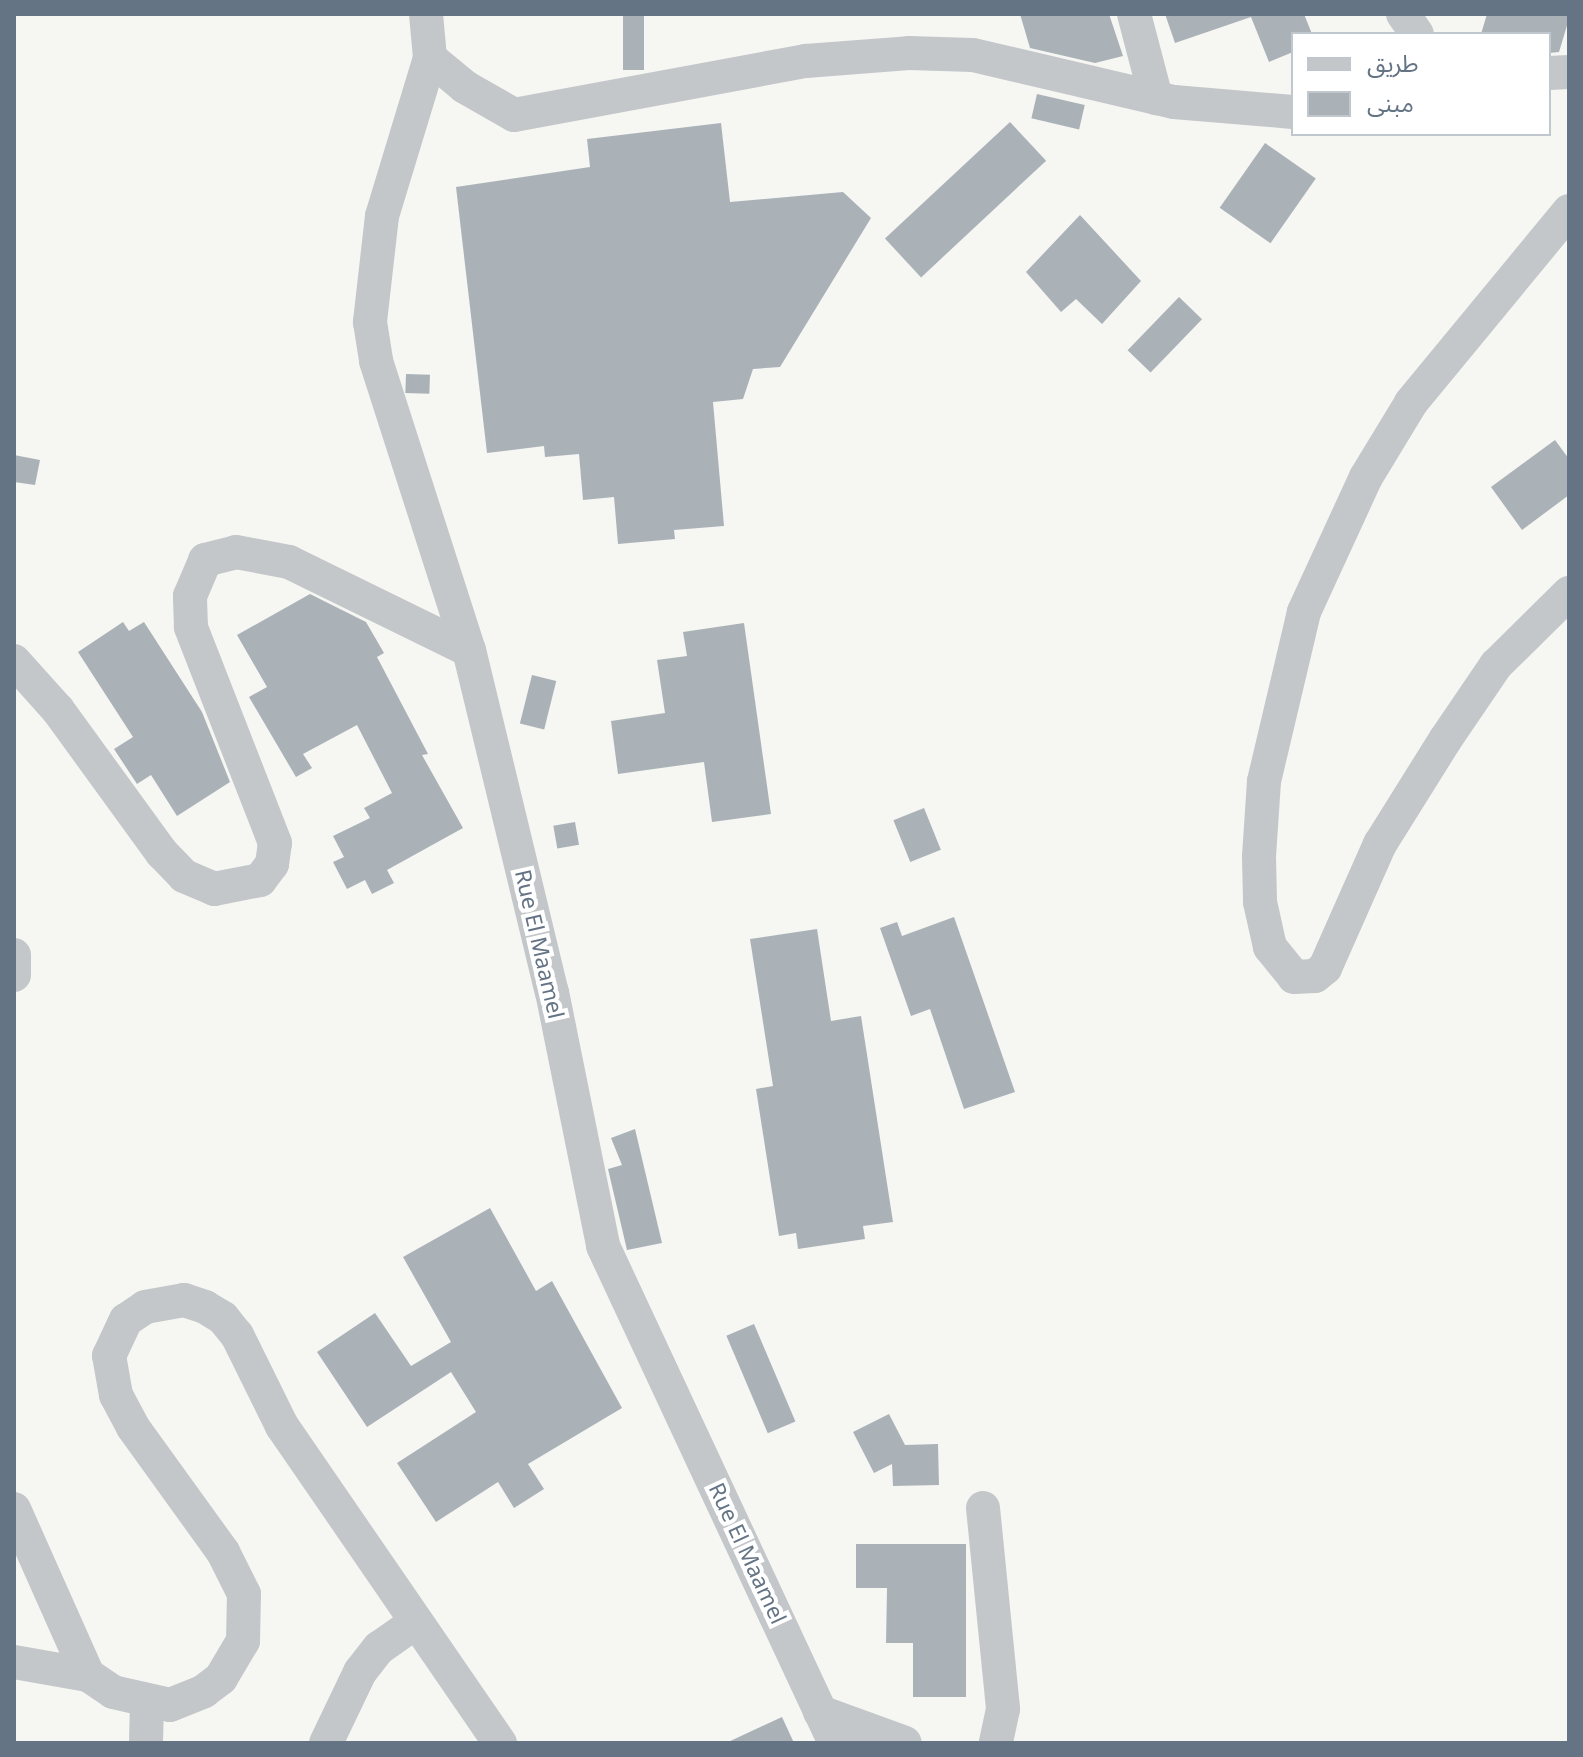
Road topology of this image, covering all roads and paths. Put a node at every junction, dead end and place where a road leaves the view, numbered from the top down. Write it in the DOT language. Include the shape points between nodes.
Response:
graph roads {
  1 [pos="426,14"];
  2 [pos="1134,14"];
  3 [pos="1403,14"];
  4 [pos="1416,32"];
  5 [pos="430,58"];
  6 [pos="1156,98"];
  7 [pos="1291,112"];
  8 [pos="1569,211"];
  9 [pos="1569,593"];
  10 [pos="469,650"];
  11 [pos="14,661"];
  12 [pos="14,955"];
  13 [pos="14,975"];
  14 [pos="983,1508"];
  15 [pos="14,1509"];
  16 [pos="413,1624"];
  17 [pos="14,1662"];
  18 [pos="88,1675"];
  19 [pos="147,1703"];
  20 [pos="820,1712"];
  21 [pos="146,1743"];
  22 [pos="326,1743"];
  23 [pos="500,1743"];
  24 [pos="835,1743"];
  25 [pos="905,1743"];
  26 [pos="996,1743"];
  1 -- 5 [label="street, Rue El Maamel"];
  2 -- 6 [label="street"];
  3 -- 4 [label="street"];
  5 -- 6 [label="street" via="465,87 514,115 806,61 909,53 973,55"];
  5 -- 10 [label="street, Rue El Maamel" via="416,118 392,173 382,216 370,322 376,361"];
  6 -- 7 [label="street"];
  8 -- 9 [label="street" via="1411,403 1366,477 1304,612 1264,781 1259,842 1263,922 1280,964 1294,977 1315,976 1325,968 1380,844 1430,763 1496,665"];
  10 -- 11 [label="street" via="289,562 236,552 205,560 190,596 191,627 275,843 272,864 260,880 214,889 184,876 162,853 58,710"];
  10 -- 20 [label="street, Rue El Maamel" via="552,992 603,1246"];
  12 -- 13 [label="street"];
  14 -- 26 [label="street" via="1003,1709"];
  15 -- 18 [label="street"];
  16 -- 19 [label="street" via="282,1426 230,1326 205,1307 163,1301 126,1320 115,1335 110,1376 133,1427 237,1576 246,1615 243,1641 221,1678 187,1699"];
  16 -- 22 [label="street" via="379,1648 360,1672"];
  16 -- 23 [label="street"];
  17 -- 18 [label="street"];
  18 -- 19 [label="street" via="113,1692"];
  19 -- 21 [label="street"];
  20 -- 24 [label="street, Rue El Maamel"];
  20 -- 25 [label="street"];
}
